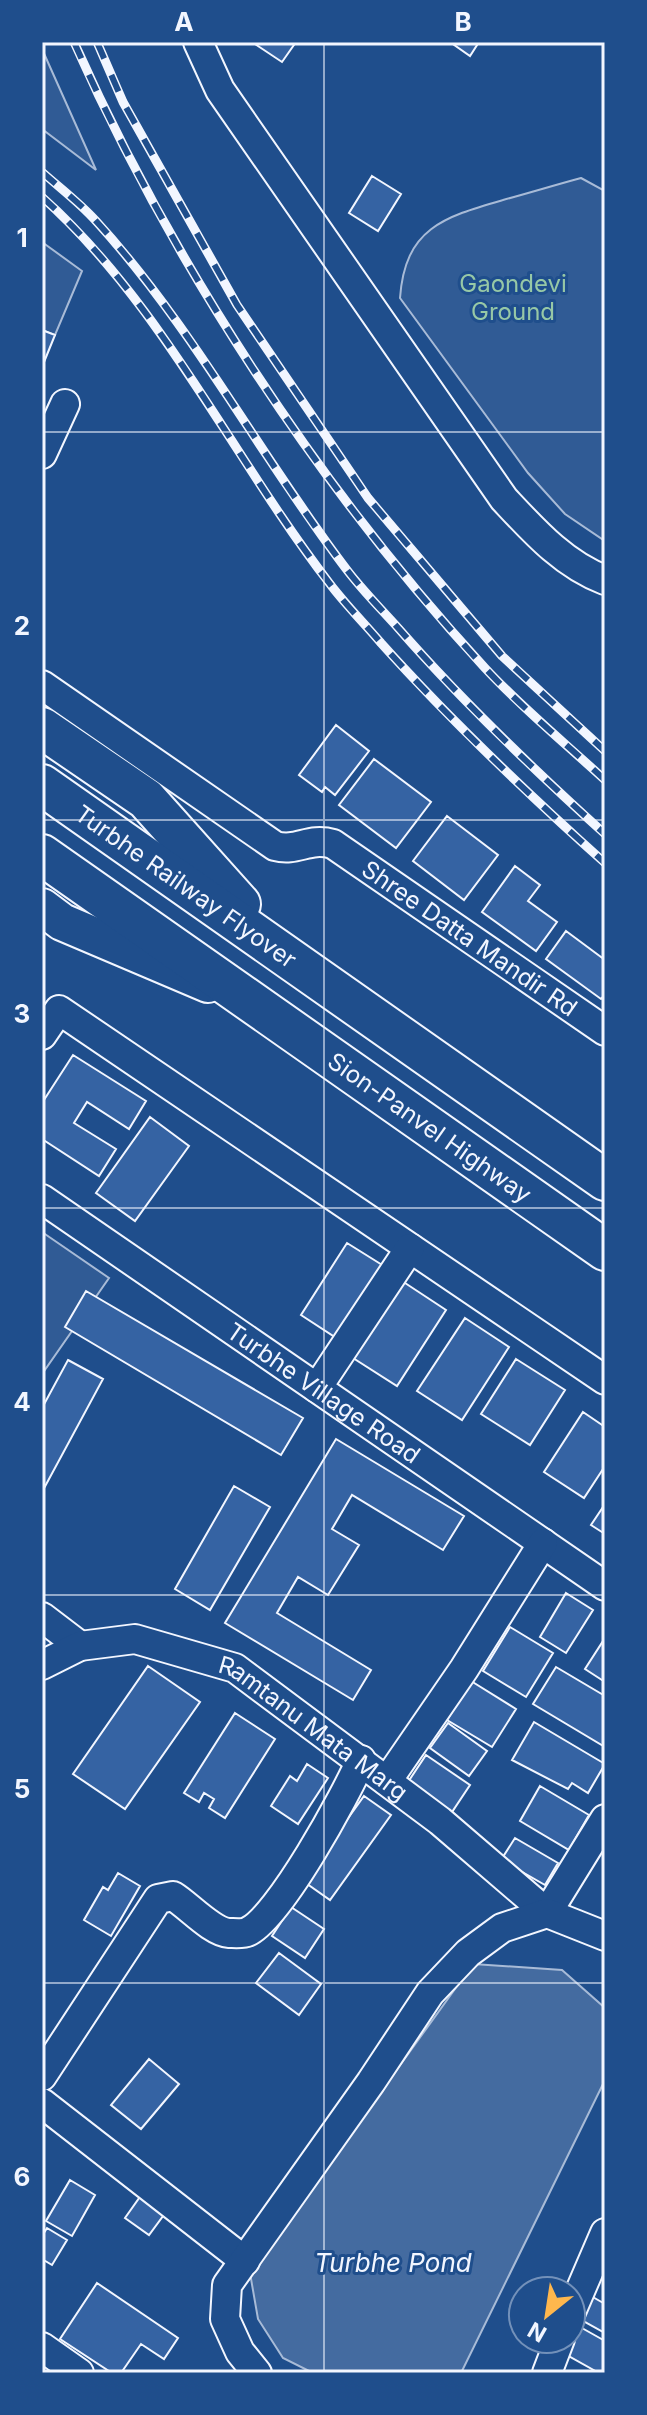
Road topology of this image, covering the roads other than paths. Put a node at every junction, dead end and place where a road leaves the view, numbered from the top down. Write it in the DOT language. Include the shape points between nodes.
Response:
graph roads {
  1 [pos="198,42"];
  2 [pos="65,404"];
  3 [pos="42,454"];
  4 [pos="605,580"];
  5 [pos="42,685"];
  6 [pos="42,728"];
  7 [pos="42,785"];
  8 [pos="42,816"];
  9 [pos="42,855"];
  10 [pos="207,900"];
  11 [pos="49,914"];
  12 [pos="289,957"];
  13 [pos="254,1003"];
  14 [pos="605,1031"];
  15 [pos="42,1035"];
  16 [pos="605,1180"];
  17 [pos="42,1199"];
  18 [pos="410,1248"];
  19 [pos="605,1250"];
  20 [pos="605,1380"];
  21 [pos="317,1388"];
  22 [pos="543,1543"];
  23 [pos="605,1586"];
  24 [pos="42,1617"];
  25 [pos="80,1646"];
  26 [pos="42,1665"];
  27 [pos="361,1760"];
  28 [pos="387,1781"];
  29 [pos="605,1819"];
  30 [pos="547,1913"];
  31 [pos="605,1936"];
  32 [pos="42,2076"];
  33 [pos="42,2103"];
  34 [pos="605,2233"];
  35 [pos="245,2261"];
  36 [pos="587,2275"];
  37 [pos="42,2347"];
  38 [pos="79,2373"];
  39 [pos="257,2373"];
  1 -- 4 [label="street" via="220,90 504,499 545,541"];
  2 -- 3 [label="street"];
  5 -- 14 [label="street, Shree Datta Mandir Rd" via="275,846 285,849 319,840 333,844"];
  6 -- 12 [label="highway, Turbhe Railway Flyover" via="146,799"];
  7 -- 10 [label="highway, Turbhe Railway Flyover"];
  8 -- 10 [label="highway" via="137,883"];
  9 -- 13 [label="highway"];
  10 -- 12 [label="highway, Turbhe Railway Flyover"];
  11 -- 13 [label="main road"];
  12 -- 16 [label="highway"];
  13 -- 19 [label="highway, Sion-Panvel Highway"];
  15 -- 18 [label="street" via="59,1010"];
  17 -- 21 [label="street, Turbhe Village Road"];
  18 -- 20 [label="street"];
  18 -- 21 [label="street"];
  21 -- 22 [label="street, Turbhe Village Road"];
  22 -- 23 [label="street, Turbhe Village Road"];
  22 -- 28 [label="street"];
  24 -- 25 [label="street"];
  25 -- 26 [label="street, Ramtanu Mata Marg"];
  25 -- 27 [label="street, Ramtanu Mata Marg" via="135,1639 235,1668"];
  27 -- 28 [label="street, Ramtanu Mata Marg"];
  27 -- 32 [label="street" via="348,1792 265,1919 246,1932 224,1933 173,1896 158,1899"];
  28 -- 30 [label="street, Ramtanu Mata Marg"];
  29 -- 30 [label="street"];
  30 -- 31 [label="street, Ramtanu Mata Marg"];
  30 -- 35 [label="street" via="502,1928 468,1953 430,1993"];
  33 -- 35 [label="street"];
  34 -- 36 [label="street"];
  35 -- 39 [label="street" via="227,2285 225,2319"];
  37 -- 38 [label="street"];
}
